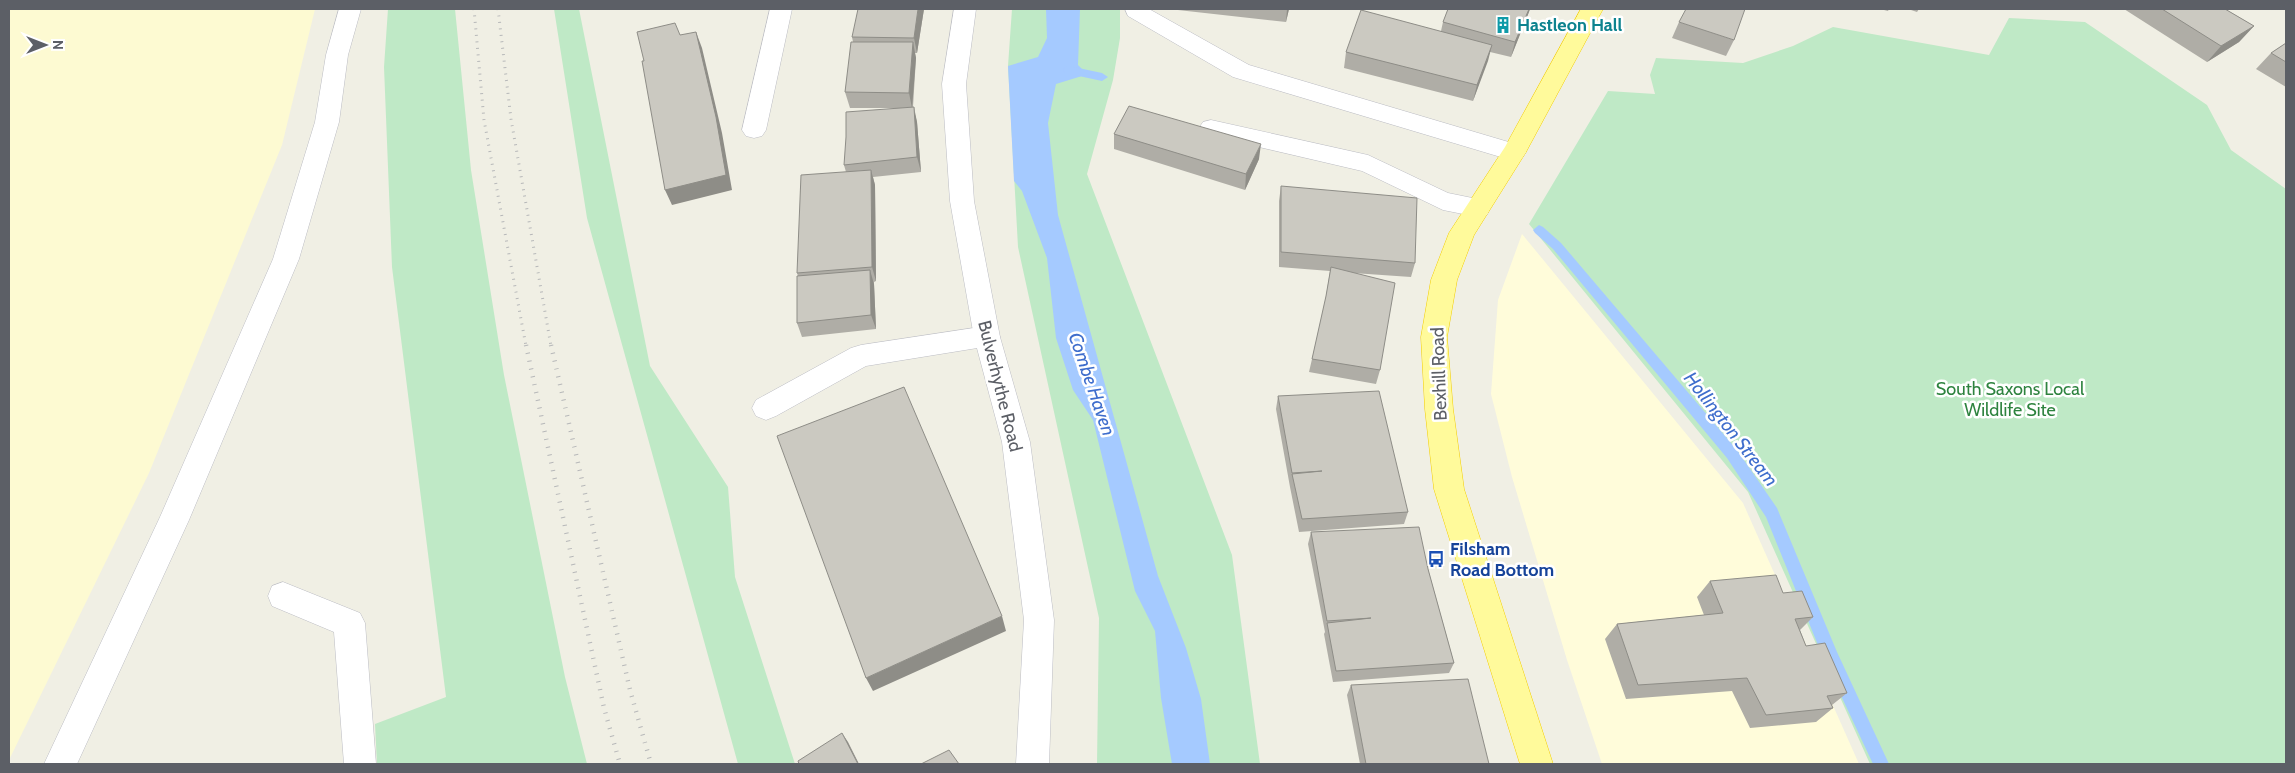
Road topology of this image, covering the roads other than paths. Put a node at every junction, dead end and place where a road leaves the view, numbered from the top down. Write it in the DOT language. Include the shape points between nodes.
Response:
graph roads {
  1 [pos="350,9"];
  2 [pos="781,9"];
  3 [pos="965,9"];
  4 [pos="1136,9"];
  5 [pos="1592,9"];
  6 [pos="1211,128"];
  7 [pos="754,130"];
  8 [pos="1514,152"];
  9 [pos="1478,208"];
  10 [pos="986,337"];
  11 [pos="766,408"];
  12 [pos="283,596"];
  13 [pos="60,764"];
  14 [pos="360,764"];
  15 [pos="1033,764"];
  16 [pos="1536,764"];
  1 -- 13 [label="street" via="337,55 327,122 286,259 174,520"];
  2 -- 7 [label="street"];
  3 -- 10 [label="street, Bulverhythe Road" via="954,84 962,201"];
  4 -- 8 [label="street" via="1241,71"];
  5 -- 8 [label="highway, Bexhill Road"];
  6 -- 9 [label="street" via="1368,164 1443,201"];
  8 -- 9 [label="highway, Bexhill Road"];
  9 -- 16 [label="highway, Bexhill Road" via="1462,233 1444,280 1434,337 1439,409 1449,489"];
  10 -- 11 [label="street" via="861,356"];
  10 -- 15 [label="street, Bulverhythe Road" via="1016,442 1040,620"];
  12 -- 14 [label="street" via="349,623"];
}
